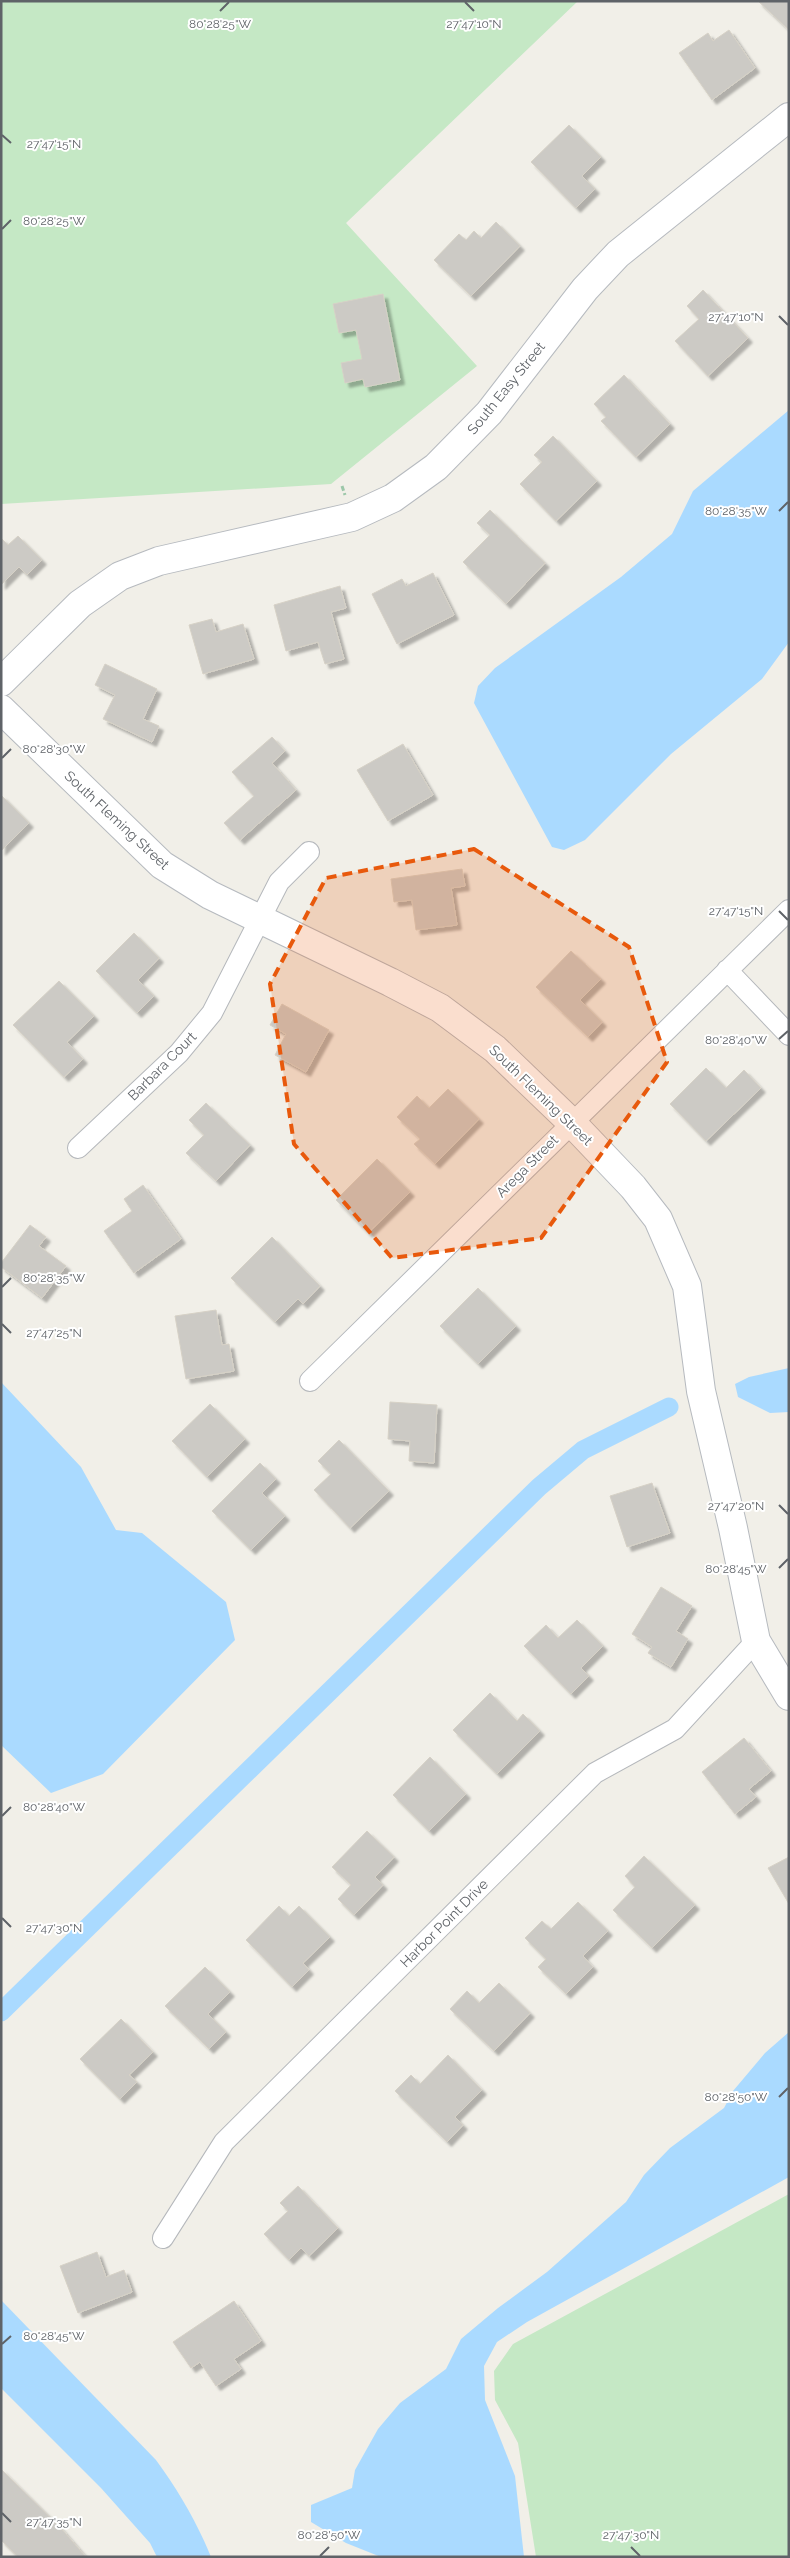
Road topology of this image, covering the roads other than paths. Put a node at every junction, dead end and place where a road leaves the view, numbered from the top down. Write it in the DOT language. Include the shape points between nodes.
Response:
graph roads {
  1 [pos="789,117"];
  2 [pos="1,682"];
  3 [pos="1,709"];
  4 [pos="308,852"];
  5 [pos="789,910"];
  6 [pos="259,920"];
  7 [pos="727,970"];
  8 [pos="789,1035"];
  9 [pos="571,1122"];
  10 [pos="78,1148"];
  11 [pos="310,1381"];
  12 [pos="756,1641"];
  13 [pos="789,1696"];
  14 [pos="163,2238"];
  1 -- 2 [label="street, South Easy Street" via="618,254 585,289 489,413 436,467 393,498 352,517 159,561 120,576 80,604"];
  3 -- 6 [label="street, South Fleming Street" via="162,866"];
  4 -- 6 [label="street, Barbara Court" via="279,882"];
  5 -- 7 [label="street, Arega Street"];
  6 -- 9 [label="street, South Fleming Street" via="440,1008 495,1048"];
  6 -- 10 [label="street, Barbara Court" via="212,1012 179,1053"];
  7 -- 8 [label="street"];
  7 -- 9 [label="street, Arega Street"];
  9 -- 11 [label="street, Arega Street"];
  9 -- 12 [label="street, South Fleming Street" via="634,1187 658,1219 686,1286 700,1391"];
  12 -- 13 [label="street, South Fleming Street"];
  12 -- 14 [label="street, Harbor Point Drive" via="675,1729 595,1773 224,2142"];
}
